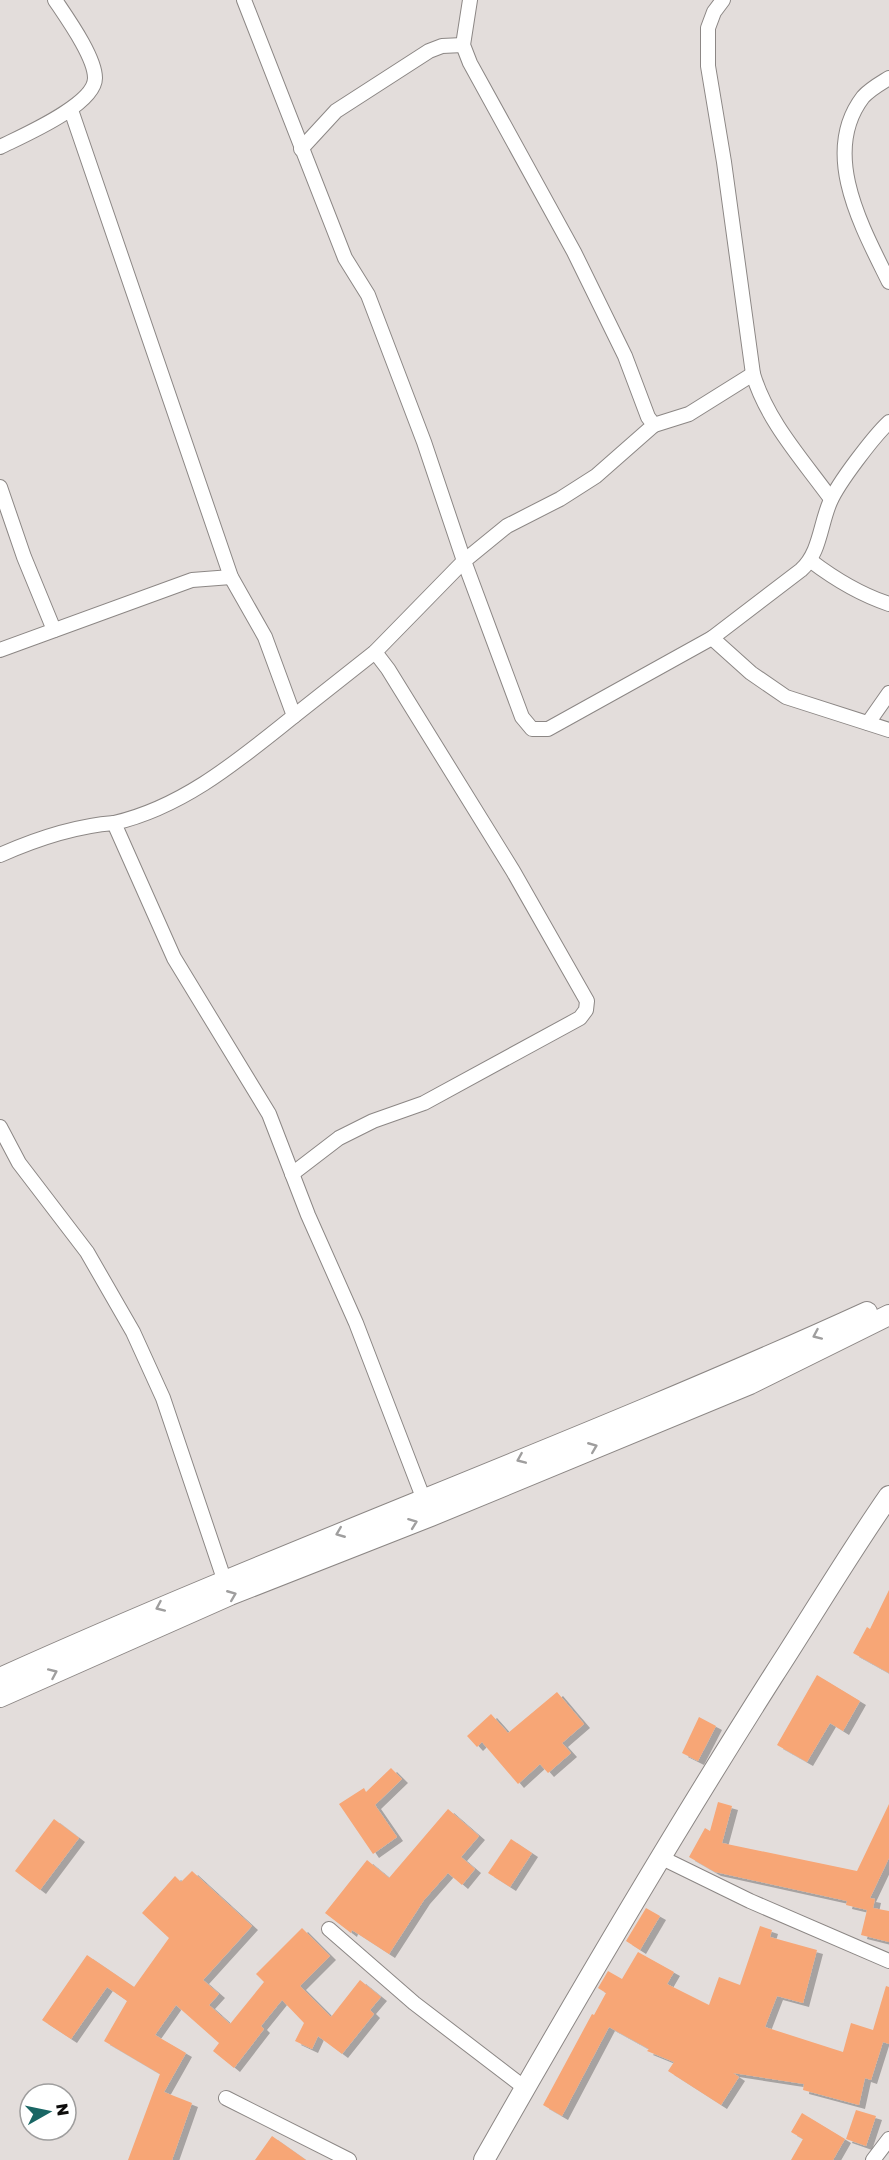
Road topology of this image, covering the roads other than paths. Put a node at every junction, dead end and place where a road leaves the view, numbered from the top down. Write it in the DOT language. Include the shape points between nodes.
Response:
graph roads {
  1 [pos="55,0"];
  2 [pos="244,0"];
  3 [pos="470,0"];
  4 [pos="723,0"];
  5 [pos="463,45"];
  6 [pos="889,78"];
  7 [pos="71,110"];
  8 [pos="0,147"];
  9 [pos="301,150"];
  10 [pos="889,282"];
  11 [pos="753,374"];
  12 [pos="889,422"];
  13 [pos="654,425"];
  14 [pos="0,487"];
  15 [pos="831,499"];
  16 [pos="464,561"];
  17 [pos="811,561"];
  18 [pos="231,577"];
  19 [pos="889,604"];
  20 [pos="54,630"];
  21 [pos="712,638"];
  22 [pos="0,650"];
  23 [pos="375,652"];
  24 [pos="889,693"];
  25 [pos="294,716"];
  26 [pos="868,723"];
  27 [pos="889,730"];
  28 [pos="114,823"];
  29 [pos="0,855"];
  30 [pos="0,1127"];
  31 [pos="292,1174"];
  32 [pos="889,1302"];
  33 [pos="889,1315"];
  34 [pos="889,1496"];
  35 [pos="424,1500"];
  36 [pos="224,1579"];
  37 [pos="0,1678"];
  38 [pos="0,1697"];
  39 [pos="660,1857"];
  40 [pos="330,1929"];
  41 [pos="889,1961"];
  42 [pos="525,2088"];
  43 [pos="226,2098"];
  44 [pos="889,2139"];
  45 [pos="349,2160"];
  46 [pos="484,2160"];
  47 [pos="873,2160"];
  1 -- 7 [label="street" via="94,71 93,87"];
  2 -- 9 [label="street"];
  3 -- 5 [label="street"];
  4 -- 11 [label="street" via="708,28 708,66"];
  5 -- 9 [label="street" via="429,51 336,111"];
  5 -- 13 [label="street" via="574,252"];
  6 -- 10 [label="street" via="865,95 850,117 843,143 846,174 863,230"];
  7 -- 8 [label="street"];
  7 -- 18 [label="street"];
  9 -- 16 [label="street" via="345,258 368,295"];
  11 -- 13 [label="street" via="689,414"];
  11 -- 15 [label="street" via="773,420"];
  12 -- 15 [label="street"];
  13 -- 16 [label="street" via="596,476 507,526"];
  14 -- 20 [label="street"];
  15 -- 17 [label="street"];
  16 -- 21 [label="street" via="522,717 532,729 548,729"];
  16 -- 23 [label="street"];
  17 -- 19 [label="street" via="865,596"];
  17 -- 21 [label="street"];
  18 -- 20 [label="street" via="192,580"];
  18 -- 25 [label="street" via="265,637"];
  20 -- 22 [label="street"];
  21 -- 26 [label="street" via="751,673 786,697"];
  23 -- 25 [label="street"];
  23 -- 31 [label="street" via="513,871 587,1001 586,1010 580,1018 424,1103 339,1138"];
  24 -- 26 [label="street"];
  25 -- 28 [label="street" via="219,776 143,815"];
  26 -- 27 [label="street"];
  28 -- 29 [label="street" via="28,842"];
  28 -- 31 [label="street" via="174,958 269,1114"];
  30 -- 36 [label="street" via="19,1163 87,1252 133,1332 163,1398"];
  31 -- 35 [label="street" via="356,1323"];
  32 -- 35 [label="main road, one-way" via="743,1368"];
  38 -- 33 [label="main road, one-way" via="230,1595 750,1384"];
  34 -- 39 [label="main road"];
  35 -- 36 [label="main road, one-way"];
  36 -- 37 [label="main road, one-way"];
  39 -- 41 [label="street"];
  39 -- 42 [label="main road"];
  40 -- 42 [label="street" via="414,2003"];
  42 -- 46 [label="main road"];
  43 -- 45 [label="street"];
  44 -- 47 [label="street"];
}
